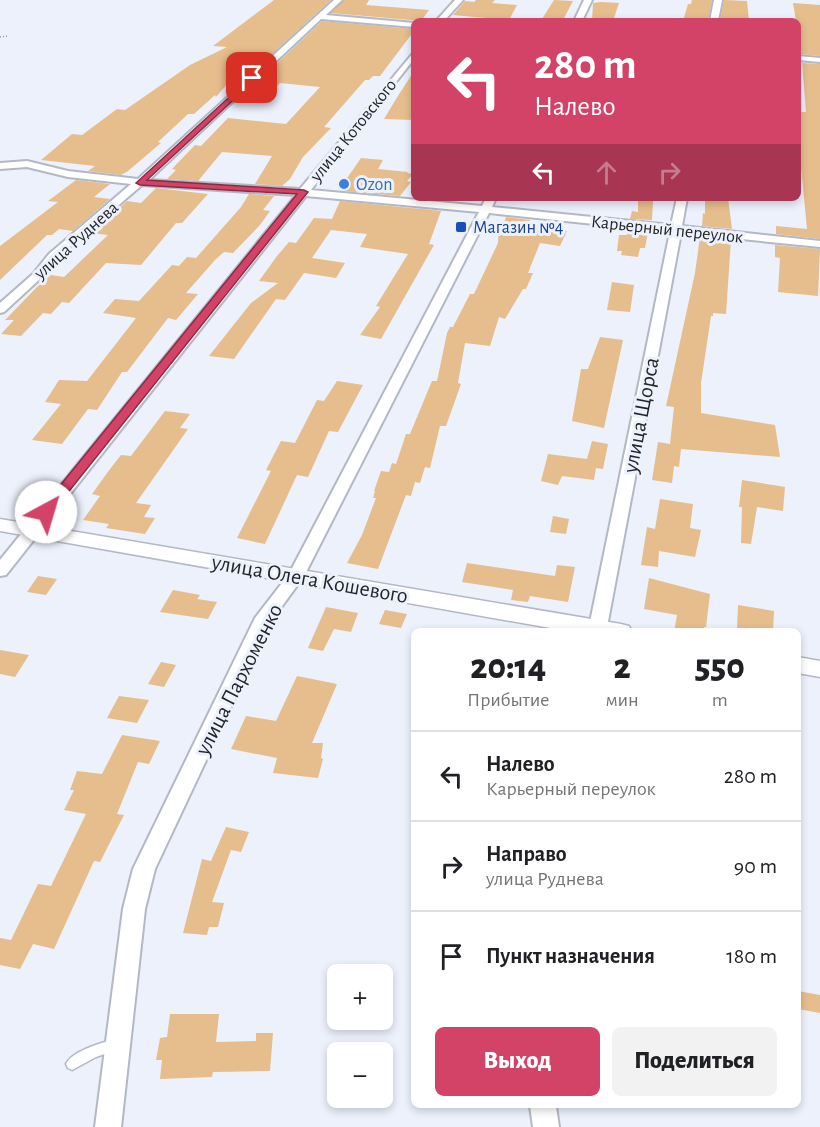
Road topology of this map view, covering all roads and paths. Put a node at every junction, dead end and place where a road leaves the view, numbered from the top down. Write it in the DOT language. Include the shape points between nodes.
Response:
graph roads {
  1 [pos="338,0"];
  2 [pos="459,0"];
  3 [pos="588,0"];
  4 [pos="718,0"];
  5 [pos="321,17"];
  6 [pos="444,18"];
  7 [pos="579,18"];
  8 [pos="715,18"];
  9 [pos="411,26"];
  10 [pos="7,36"];
  11 [pos="0,37"];
  12 [pos="411,58"];
  13 [pos="801,58"];
  14 [pos="820,60"];
  15 [pos="0,166"];
  16 [pos="140,183"];
  17 [pos="304,192"];
  18 [pos="411,199"];
  19 [pos="442,201"];
  20 [pos="682,201"];
  21 [pos="488,204"];
  22 [pos="677,230"];
  23 [pos="820,244"];
  24 [pos="0,309"];
  25 [pos="0,525"];
  26 [pos="31,530"];
  27 [pos="0,571"];
  28 [pos="296,576"];
  29 [pos="591,628"];
  30 [pos="597,628"];
  31 [pos="801,666"];
  32 [pos="820,669"];
  33 [pos="117,1045"];
  34 [pos="72,1064"];
  35 [pos="543,1108"];
  36 [pos="108,1127"];
  37 [pos="546,1127"];
  1 -- 5 [label="street, улица Руднева"];
  2 -- 6 [label="street"];
  3 -- 7 [label="street"];
  4 -- 8 [label="street"];
  5 -- 9 [label="street"];
  5 -- 16 [label="street, улица Руднева"];
  10 -- 11 [label="path"];
  12 -- 17 [label="street, улица Котовского"];
  13 -- 14 [label="street"];
  15 -- 16 [label="street, Карьерный переулок" via="32,164 86,177"];
  16 -- 17 [label="street, Карьерный переулок"];
  16 -- 24 [label="street, улица Руднева" via="53,256"];
  17 -- 18 [label="street, Карьерный переулок"];
  17 -- 26 [label="street, улица Котовского"];
  19 -- 21 [label="street, Карьерный переулок"];
  20 -- 22 [label="street, улица Щорса"];
  21 -- 22 [label="street, Карьерный переулок"];
  21 -- 28 [label="street, улица Пархоменко"];
  22 -- 23 [label="street, Карьерный переулок"];
  22 -- 30 [label="street, улица Щорса"];
  25 -- 26 [label="street, улица Олега Кошевого"];
  26 -- 27 [label="street, улица Котовского"];
  26 -- 28 [label="street, улица Олега Кошевого"];
  28 -- 29 [label="street, улица Олега Кошевого"];
  28 -- 33 [label="street, улица Пархоменко" via="264,618 144,869 134,909"];
  31 -- 32 [label="street"];
  33 -- 34 [label="lane"];
  33 -- 36 [label="street, улица Пархоменко"];
  35 -- 37 [label="street"];
}
